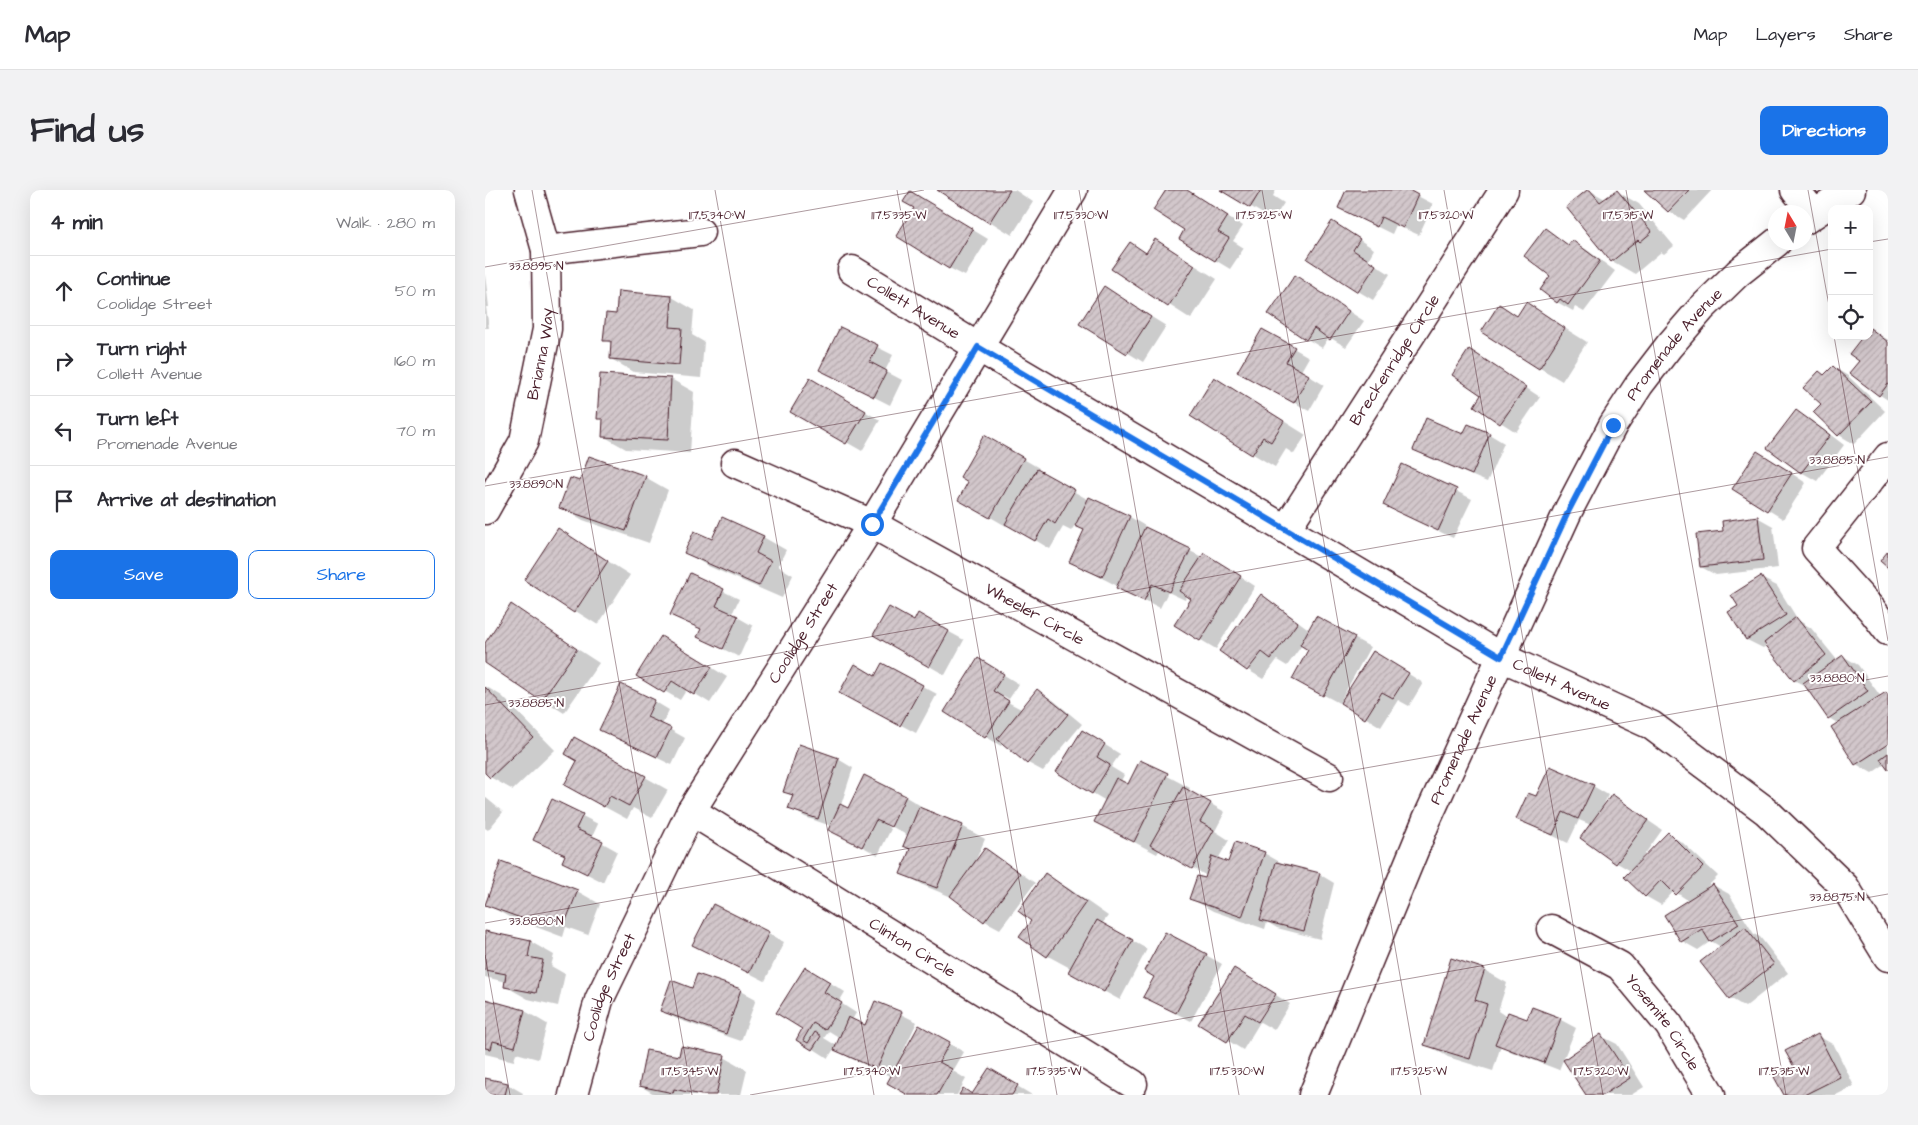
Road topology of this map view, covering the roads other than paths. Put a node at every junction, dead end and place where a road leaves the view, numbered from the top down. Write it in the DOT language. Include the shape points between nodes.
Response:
graph roads {
  1 [pos="529,190"];
  2 [pos="1073,190"];
  3 [pos="1504,190"];
  4 [pos="1795,190"];
  5 [pos="1851,190"];
  6 [pos="1803,205"];
  7 [pos="1813,215"];
  8 [pos="700,232"];
  9 [pos="1768,249"];
  10 [pos="546,250"];
  11 [pos="852,270"];
  12 [pos="978,347"];
  13 [pos="1888,457"];
  14 [pos="735,463"];
  15 [pos="485,510"];
  16 [pos="872,524"];
  17 [pos="1286,529"];
  18 [pos="1888,631"];
  19 [pos="1501,657"];
  20 [pos="1329,777"];
  21 [pos="691,811"];
  22 [pos="1551,929"];
  23 [pos="1888,957"];
  24 [pos="1133,1084"];
  25 [pos="573,1095"];
  26 [pos="1313,1095"];
  27 [pos="1711,1095"];
  1 -- 10 [label="street, Brianna Way"];
  2 -- 12 [label="street, Coolidge Street"];
  3 -- 17 [label="street, Breckenridge Circle"];
  4 -- 6 [label="street"];
  5 -- 7 [label="street"];
  8 -- 10 [label="street"];
  9 -- 19 [label="street, Promenade Avenue" via="1701,309 1633,393 1569,510"];
  10 -- 15 [label="street, Brianna Way" via="547,329 524,441"];
  11 -- 12 [label="street, Collett Avenue"];
  12 -- 16 [label="street, Coolidge Street"];
  12 -- 17 [label="street, Collett Avenue"];
  13 -- 18 [label="street" via="1816,548"];
  14 -- 16 [label="street, Wheeler Circle"];
  16 -- 20 [label="street, Wheeler Circle"];
  16 -- 21 [label="street, Coolidge Street"];
  17 -- 19 [label="street, Collett Avenue"];
  19 -- 23 [label="street, Collett Avenue" via="1651,724 1766,811 1845,887"];
  19 -- 26 [label="street, Promenade Avenue" via="1427,819"];
  21 -- 24 [label="street, Clinton Circle"];
  21 -- 25 [label="street, Coolidge Street" via="599,1000"];
  22 -- 27 [label="street, Yosemite Circle" via="1620,966 1669,1025"];
}
